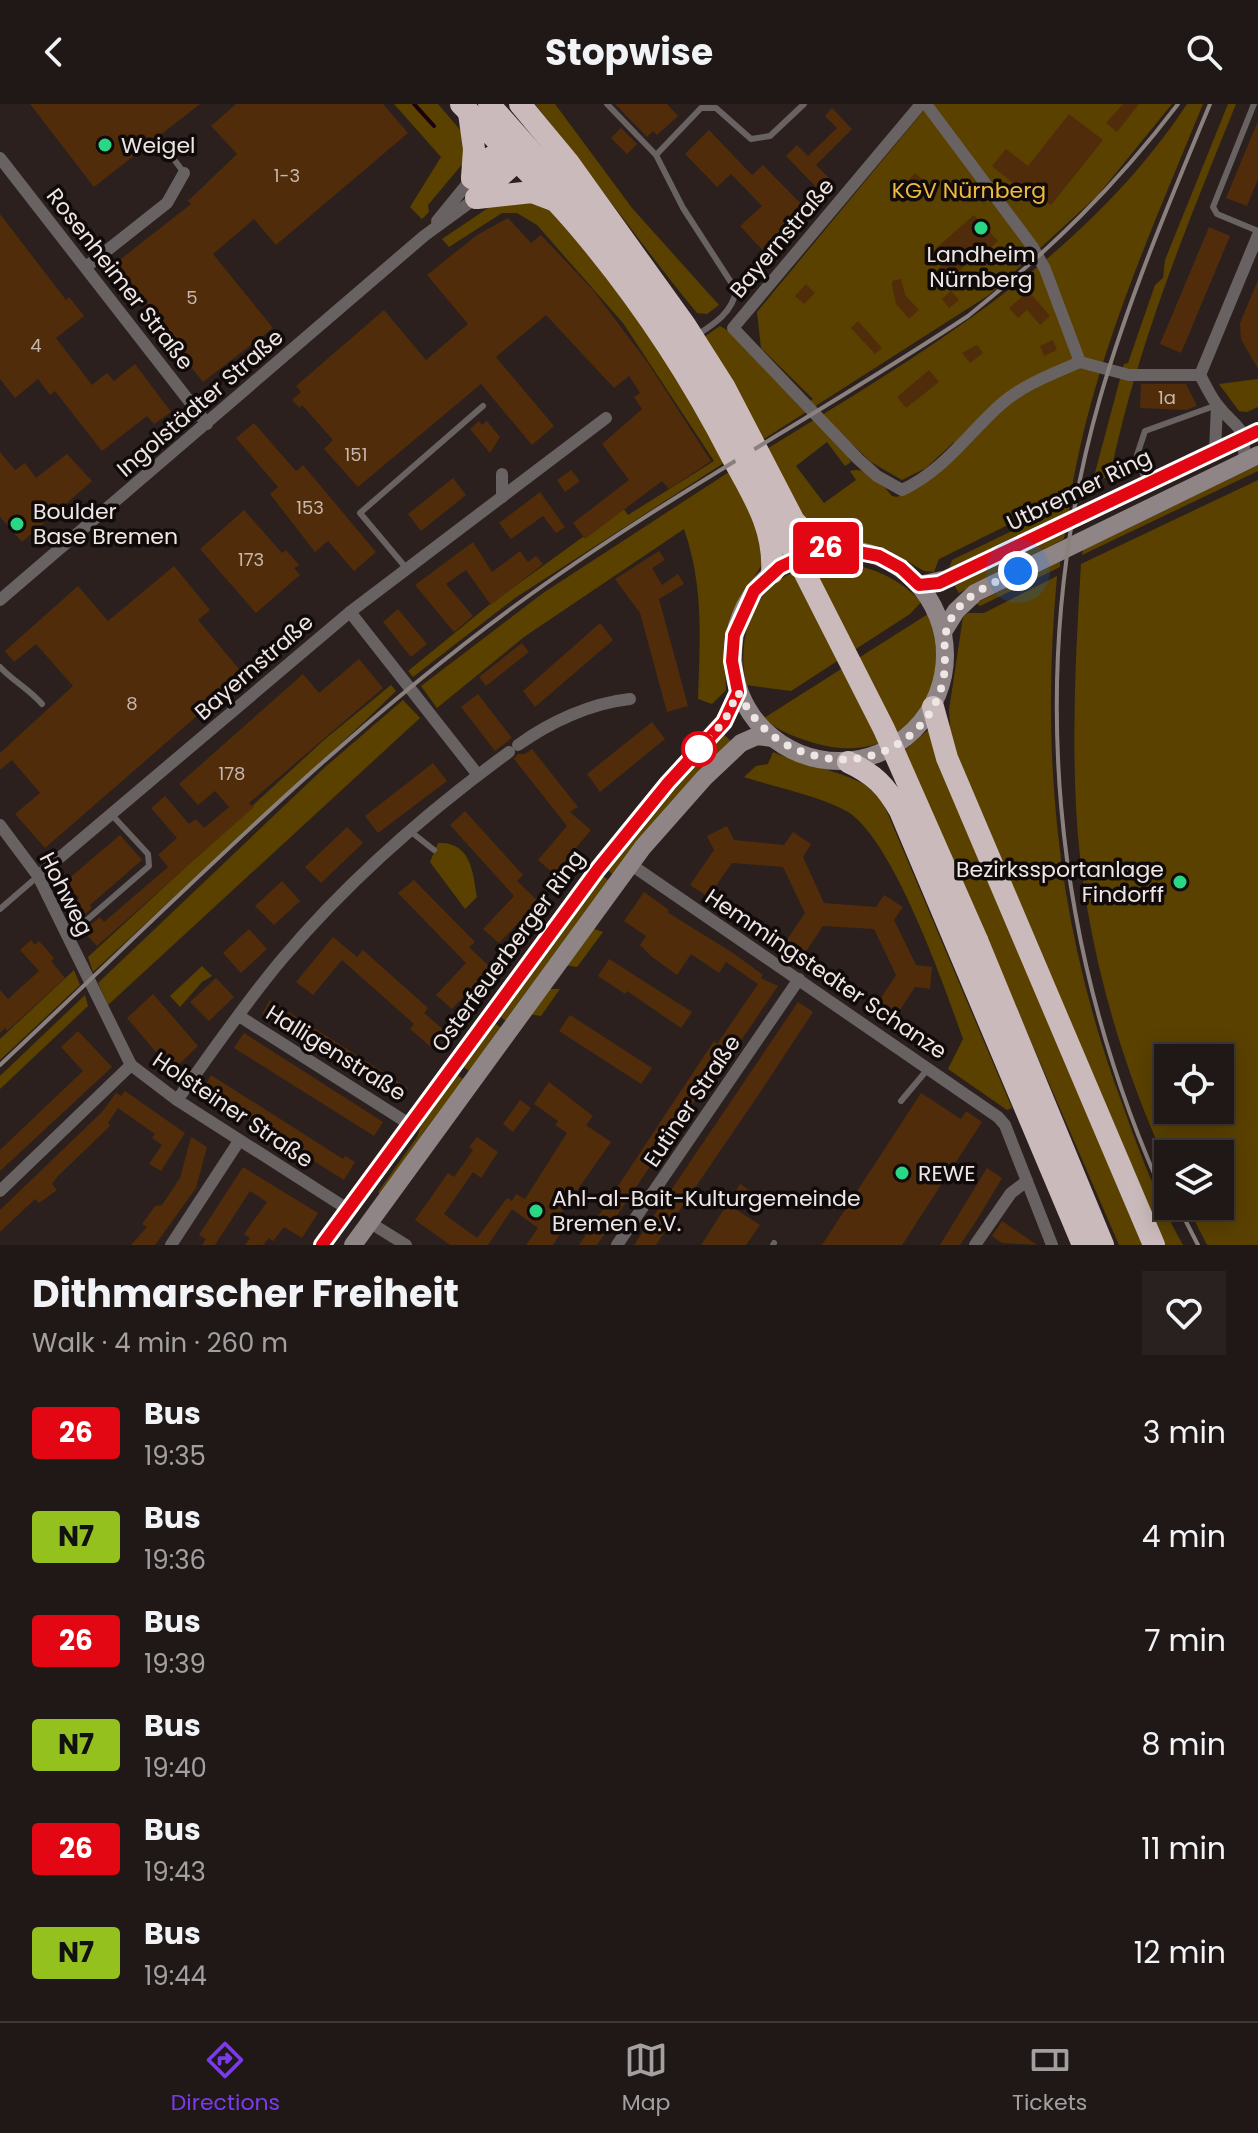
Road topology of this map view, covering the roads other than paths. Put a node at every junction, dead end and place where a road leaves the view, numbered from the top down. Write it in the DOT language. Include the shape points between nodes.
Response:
graph roads {
  1 [pos="607,104"];
  2 [pos="804,104"];
  3 [pos="924,104"];
  4 [pos="1254,104"];
  5 [pos="700,106"];
  6 [pos="716,106"];
  7 [pos="473,107"];
  8 [pos="522,107"];
  9 [pos="165,147"];
  10 [pos="512,151"];
  11 [pos="656,155"];
  12 [pos="0,158"];
  13 [pos="568,162"];
  14 [pos="184,173"];
  15 [pos="474,188"];
  16 [pos="553,200"];
  17 [pos="1258,233"];
  18 [pos="424,236"];
  19 [pos="86,267"];
  20 [pos="693,338"];
  21 [pos="1080,362"];
  22 [pos="1200,375"];
  23 [pos="1217,405"];
  24 [pos="483,406"];
  25 [pos="606,418"];
  26 [pos="207,424"];
  27 [pos="1252,434"];
  28 [pos="1215,451"];
  29 [pos="1251,458"];
  30 [pos="502,474"];
  31 [pos="1146,484"];
  32 [pos="502,497"];
  33 [pos="832,547"];
  34 [pos="407,569"];
  35 [pos="772,573"];
  36 [pos="919,585"];
  37 [pos="0,600"];
  38 [pos="350,612"];
  39 [pos="943,632"];
  40 [pos="0,667"];
  41 [pos="738,692"];
  42 [pos="630,699"];
  43 [pos="42,704"];
  44 [pos="933,707"];
  45 [pos="773,738"];
  46 [pos="848,762"];
  47 [pos="478,775"];
  48 [pos="112,815"];
  49 [pos="0,825"];
  50 [pos="410,831"];
  51 [pos="434,850"];
  52 [pos="630,864"];
  53 [pos="38,876"];
  54 [pos="0,909"];
  55 [pos="64,933"];
  56 [pos="799,979"];
  57 [pos="89,985"];
  58 [pos="239,1016"];
  59 [pos="131,1065"];
  60 [pos="453,1066"];
  61 [pos="928,1068"];
  62 [pos="472,1080"];
  63 [pos="177,1100"];
  64 [pos="901,1101"];
  65 [pos="411,1125"];
  66 [pos="239,1141"];
  67 [pos="1027,1181"];
  68 [pos="0,1191"];
  69 [pos="349,1210"];
  70 [pos="1092,1212"];
  71 [pos="369,1222"];
  72 [pos="171,1245"];
  73 [pos="322,1245"];
  74 [pos="353,1245"];
  75 [pos="406,1245"];
  76 [pos="617,1245"];
  77 [pos="975,1245"];
  78 [pos="1052,1245"];
  79 [pos="1083,1245"];
  80 [pos="1103,1245"];
  81 [pos="1111,1245"];
  82 [pos="1154,1245"];
  1 -- 11 [label="lane"];
  2 -- 6 [label="lane" via="770,136 751,139"];
  3 -- 21 [label="street" via="1032,246"];
  3 -- 21 [label="street, Bayernstraße" via="733,328 858,459 902,490 951,458 1000,405 1034,382"];
  4 -- 17 [label="lane" via="1213,207 1217,214"];
  5 -- 6 [label="lane"];
  5 -- 11 [label="lane"];
  7 -- 10 [label="highway"];
  7 -- 15 [label="highway"];
  7 -- 70 [label="highway, bridge" via="558,179 615,249 723,412 878,717"];
  8 -- 10 [label="highway"];
  8 -- 13 [label="highway"];
  9 -- 14 [label="lane"];
  10 -- 13 [label="highway"];
  10 -- 15 [label="highway" via="510,167"];
  10 -- 16 [label="highway"];
  11 -- 20 [label="lane" via="736,290 719,320"];
  12 -- 19 [label="street, Rosenheimer Straße"];
  13 -- 20 [label="highway"];
  14 -- 19 [label="street" via="167,203"];
  15 -- 16 [label="highway" via="532,192"];
  15 -- 18 [label="street, Ingolstädter Straße"];
  15 -- 18 [label="street, Ingolstädter Straße"];
  16 -- 35 [label="highway" via="663,336 700,394 762,511 774,546"];
  17 -- 22 [label="street"];
  18 -- 26 [label="street, Ingolstädter Straße"];
  19 -- 26 [label="street, Rosenheimer Straße"];
  20 -- 33 [label="highway" via="794,521 812,539"];
  21 -- 22 [label="street" via="1129,375"];
  22 -- 23 [label="street"];
  23 -- 27 [label="street"];
  23 -- 28 [label="street"];
  23 -- 31 [label="lane" via="1145,431 1137,455"];
  24 -- 34 [label="lane" via="360,513"];
  25 -- 32 [label="street, Bayernstraße"];
  26 -- 37 [label="street, Ingolstädter Straße"];
  27 -- 28 [label="main road, Utbremer Ring"];
  27 -- 29 [label="street"];
  28 -- 31 [label="main road, Utbremer Ring"];
  29 -- 39 [label="main road, Utbremer Ring" via="975,593"];
  30 -- 32 [label="street"];
  31 -- 36 [label="main road, Utbremer Ring" via="947,579"];
  32 -- 34 [label="street, Bayernstraße"];
  33 -- 35 [label="main road" via="798,557"];
  33 -- 36 [label="main road" via="879,556"];
  34 -- 38 [label="street, Bayernstraße"];
  35 -- 41 [label="main road" via="748,601 734,635"];
  36 -- 39 [label="main road"];
  38 -- 47 [label="street"];
  38 -- 48 [label="street, Bayernstraße"];
  39 -- 44 [label="main road" via="946,658"];
  40 -- 43 [label="lane"];
  41 -- 45 [label="main road" via="754,720"];
  41 -- 60 [label="main road, Osterfeuerberger Ring" via="724,722 598,869"];
  42 -- 47 [label="street" via="582,711 513,748"];
  44 -- 46 [label="main road" via="905,740 870,758"];
  44 -- 82 [label="highway" via="947,758"];
  45 -- 46 [label="main road" via="812,756"];
  45 -- 52 [label="main road, Osterfeuerberger Ring" via="757,736 733,750"];
  46 -- 79 [label="highway" via="886,786 900,811"];
  47 -- 50 [label="street"];
  48 -- 53 [label="street, Bayernstraße"];
  48 -- 55 [label="lane" via="148,854 149,866"];
  49 -- 53 [label="street, Hohweg"];
  50 -- 51 [label="lane"];
  50 -- 58 [label="street" via="285,955"];
  52 -- 56 [label="street, Hemmingstedter Schanze"];
  52 -- 62 [label="main road, Osterfeuerberger Ring"];
  53 -- 54 [label="lane"];
  53 -- 55 [label="street, Hohweg"];
  55 -- 57 [label="street, Hohweg"];
  56 -- 61 [label="street, Hemmingstedter Schanze"];
  56 -- 76 [label="street, Eutiner Straße"];
  57 -- 59 [label="street, Holsteiner Straße"];
  58 -- 63 [label="street"];
  58 -- 65 [label="street, Halligenstraße"];
  59 -- 63 [label="street, Holsteiner Straße"];
  59 -- 68 [label="street"];
  60 -- 62 [label="main road"];
  60 -- 65 [label="main road, Osterfeuerberger Ring"];
  61 -- 64 [label="lane"];
  61 -- 67 [label="street, Hemmingstedter Schanze" via="998,1117"];
  62 -- 71 [label="main road, Osterfeuerberger Ring"];
  63 -- 66 [label="street, Holsteiner Straße"];
  65 -- 69 [label="main road, Osterfeuerberger Ring"];
  66 -- 69 [label="street, Holsteiner Straße"];
  66 -- 72 [label="street"];
  67 -- 77 [label="street" via="1011,1193"];
  67 -- 78 [label="street"];
  69 -- 71 [label="main road"];
  69 -- 73 [label="main road, Osterfeuerberger Ring"];
  70 -- 80 [label="highway"];
  70 -- 81 [label="highway"];
  71 -- 74 [label="main road, Osterfeuerberger Ring"];
  71 -- 75 [label="street"];
}
